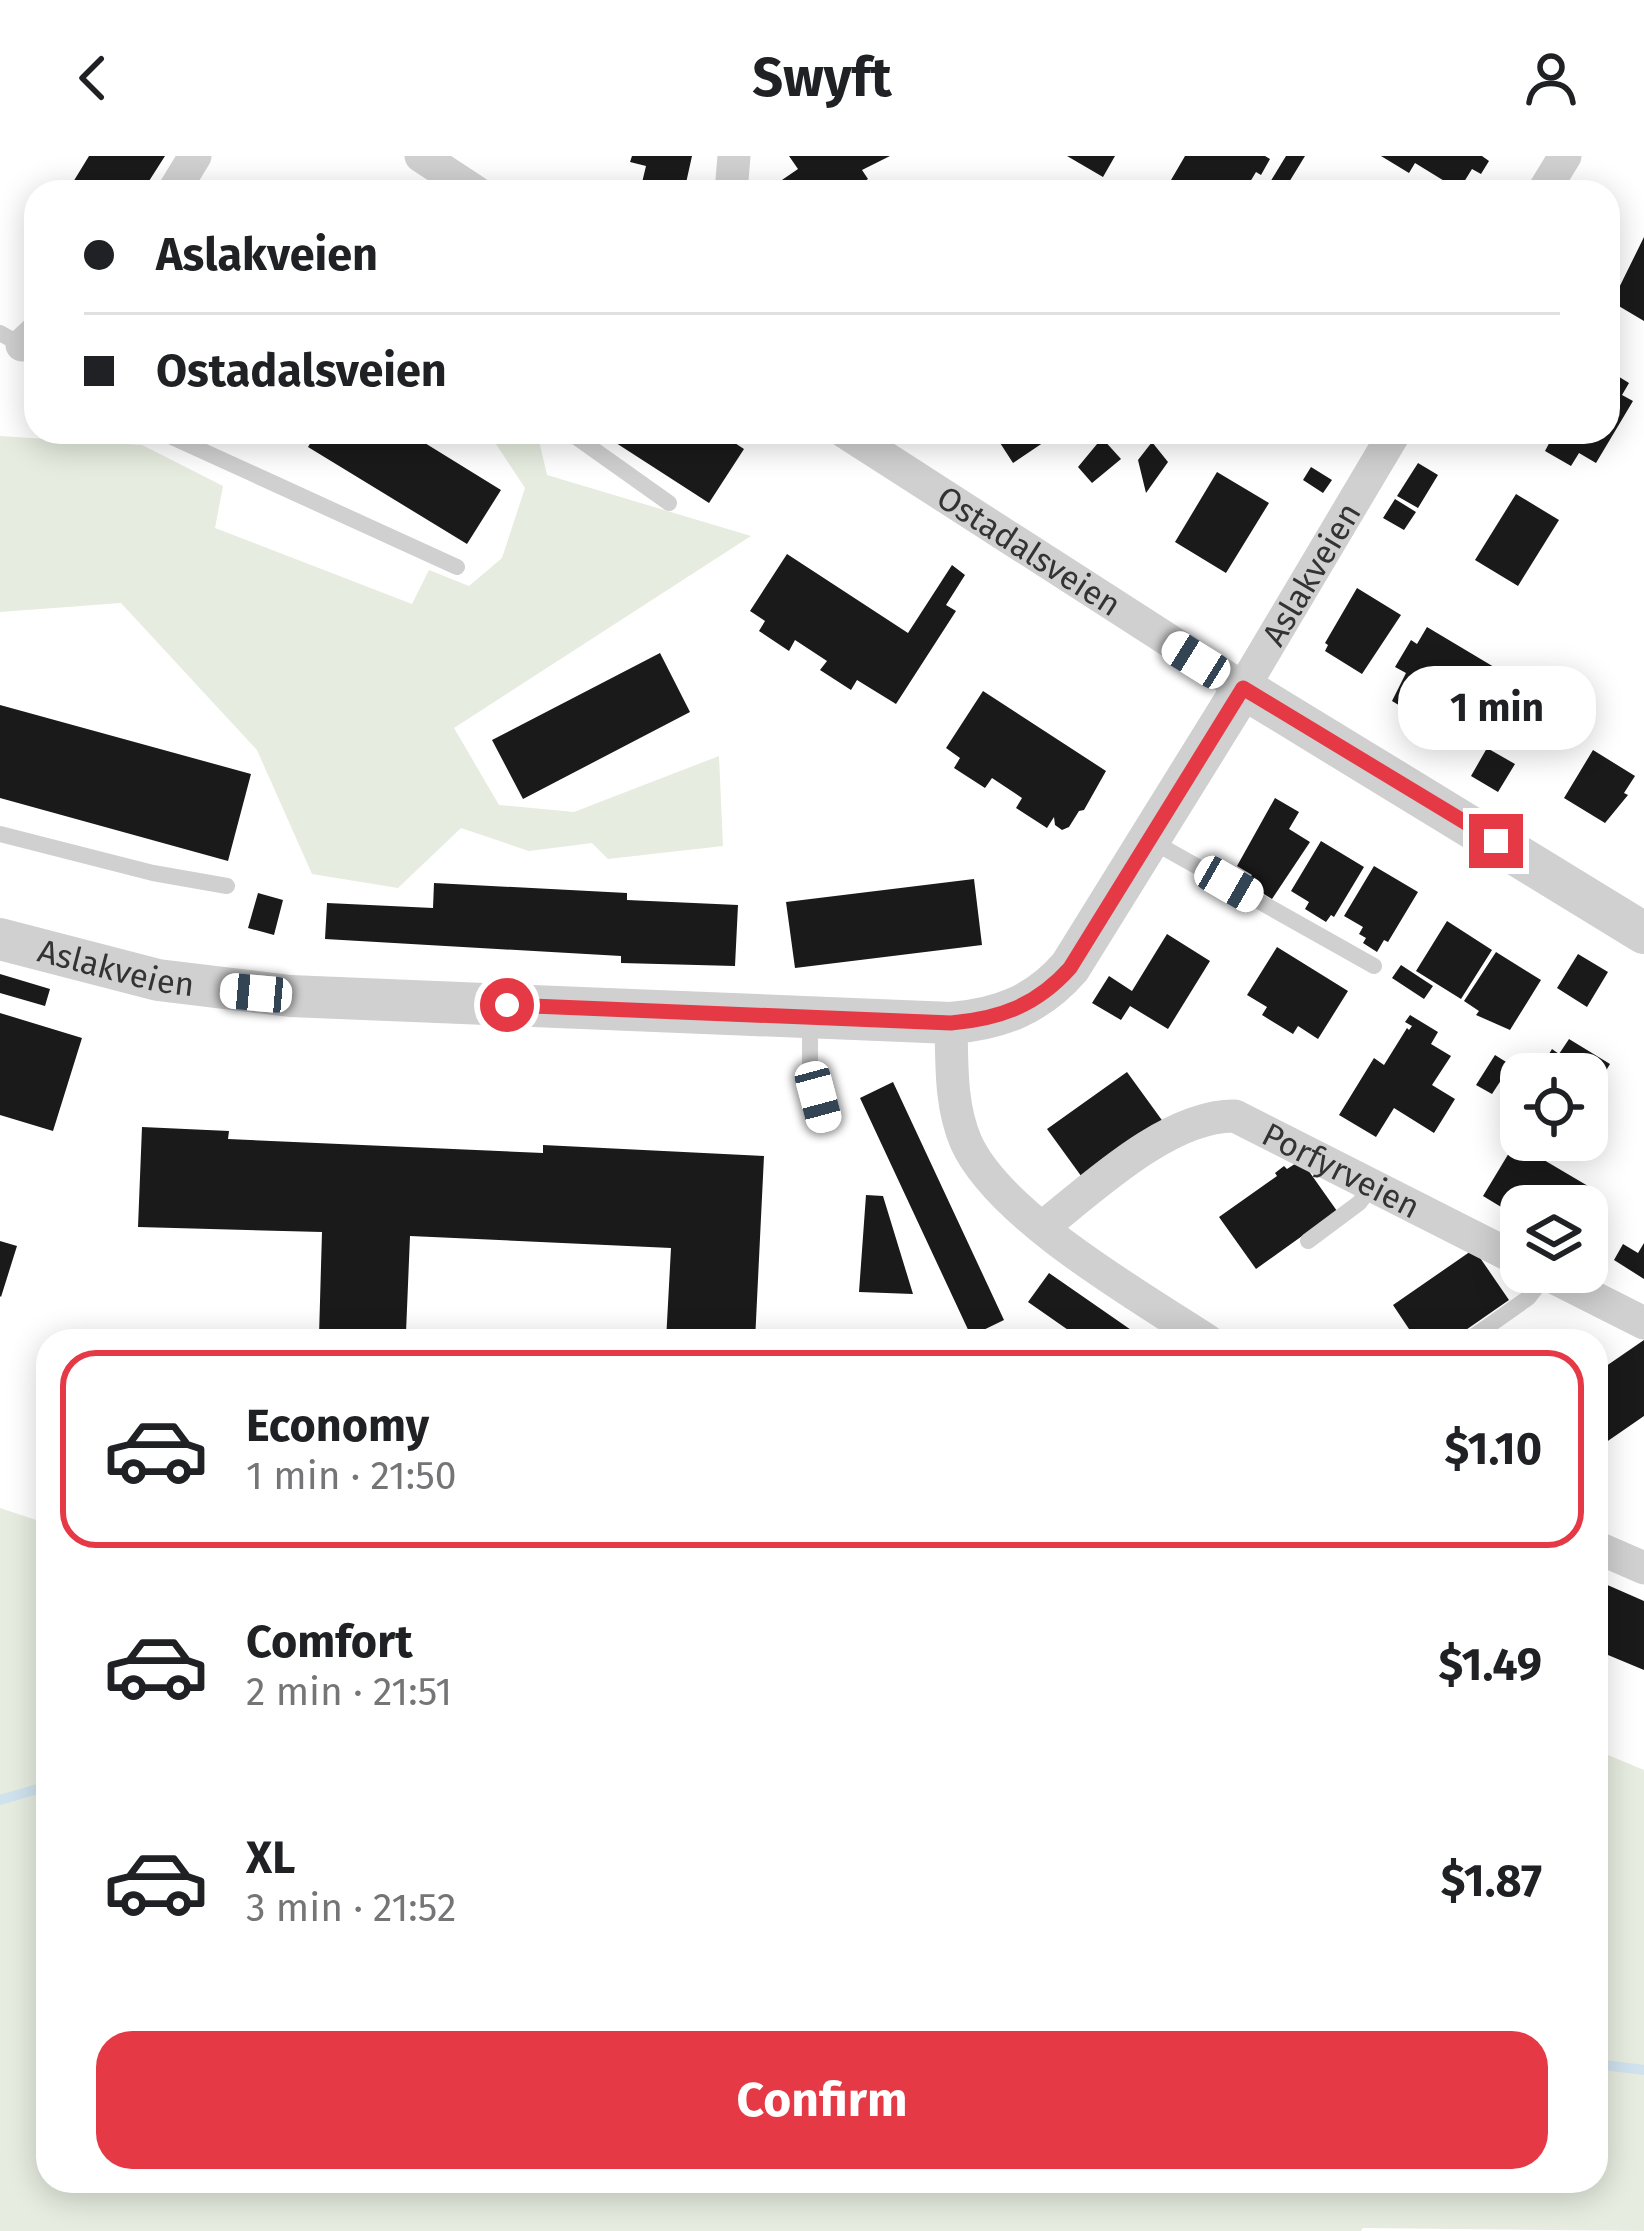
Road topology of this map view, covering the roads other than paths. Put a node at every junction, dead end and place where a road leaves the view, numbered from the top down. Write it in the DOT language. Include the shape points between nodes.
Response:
graph roads {
  1 [pos="421,156"];
  2 [pos="458,180"];
  3 [pos="187,444"];
  4 [pos="586,444"];
  5 [pos="863,444"];
  6 [pos="1388,444"];
  7 [pos="669,503"];
  8 [pos="457,567"];
  9 [pos="1243,688"];
  10 [pos="0,834"];
  11 [pos="1150,839"];
  12 [pos="227,886"];
  13 [pos="1644,933"];
  14 [pos="0,939"];
  15 [pos="1374,966"];
  16 [pos="810,1017"];
  17 [pos="951,1023"];
  18 [pos="824,1122"];
  19 [pos="1373,1185"];
  20 [pos="1043,1228"];
  21 [pos="1308,1241"];
  22 [pos="1500,1250"];
  23 [pos="1530,1293"];
  24 [pos="1585,1293"];
  25 [pos="1644,1323"];
  26 [pos="1190,1329"];
  27 [pos="1484,1329"];
  28 [pos="1608,1552"];
  29 [pos="1644,1568"];
  1 -- 2 [label="street"];
  3 -- 8 [label="lane"];
  4 -- 7 [label="lane"];
  5 -- 9 [label="street, Ostadalsveien"];
  6 -- 9 [label="street, Aslakveien"];
  9 -- 11 [label="street, Aslakveien"];
  9 -- 13 [label="street, Ostadalsveien"];
  10 -- 12 [label="lane"];
  11 -- 15 [label="lane"];
  11 -- 17 [label="street, Aslakveien" via="1054,986 1002,1015"];
  14 -- 16 [label="street, Aslakveien" via="226,991"];
  16 -- 17 [label="street, Aslakveien"];
  16 -- 18 [label="lane" via="810,1072"];
  17 -- 20 [label="street" via="965,1141 994,1187"];
  19 -- 20 [label="street, Porfyrveien" via="1257,1124 1216,1115 1167,1135"];
  19 -- 21 [label="lane"];
  19 -- 22 [label="street, Porfyrveien"];
  20 -- 26 [label="street"];
  23 -- 27 [label="lane"];
  24 -- 25 [label="street, Porfyrveien"];
  28 -- 29 [label="street"];
}
